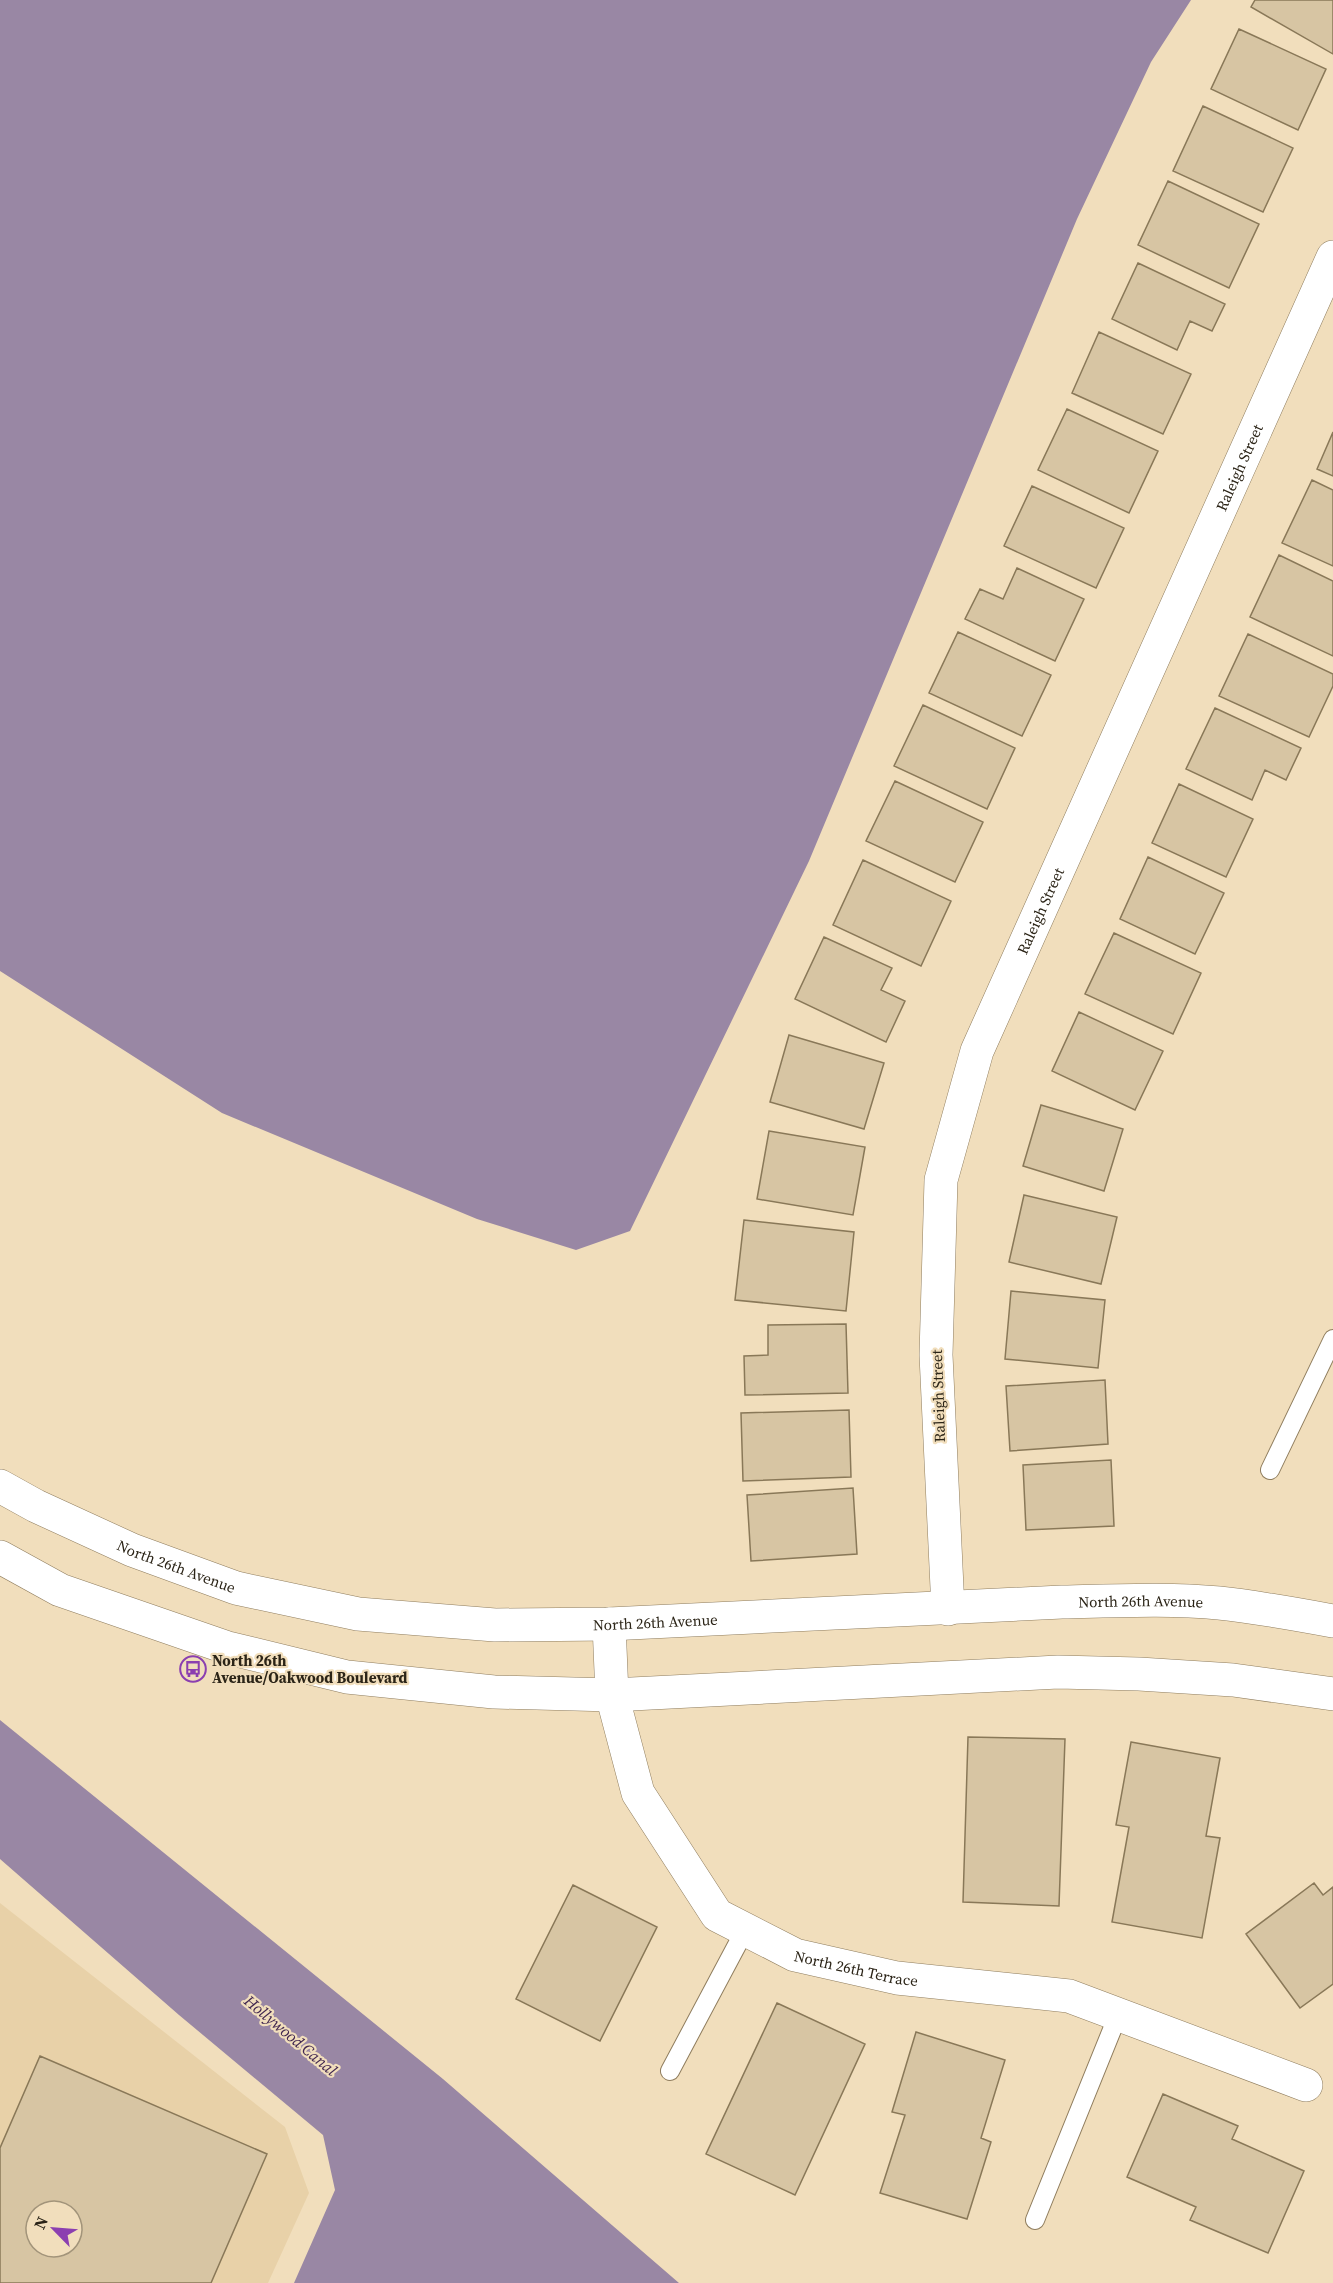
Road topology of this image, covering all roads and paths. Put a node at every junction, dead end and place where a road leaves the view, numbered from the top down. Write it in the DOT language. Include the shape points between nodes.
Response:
graph roads {
  1 [pos="1333,257"];
  2 [pos="1333,1339"];
  3 [pos="1270,1470"];
  4 [pos="0,1485"];
  5 [pos="0,1557"];
  6 [pos="948,1609"];
  7 [pos="1333,1621"];
  8 [pos="609,1624"];
  9 [pos="1333,1694"];
  10 [pos="612,1695"];
  11 [pos="745,1930"];
  12 [pos="1118,2015"];
  13 [pos="670,2071"];
  14 [pos="1306,2085"];
  15 [pos="1035,2220"];
  1 -- 6 [label="street, Raleigh Street" via="974,1062 941,1180 936,1355"];
  2 -- 3 [label="lane"];
  4 -- 8 [label="street, North 26th Avenue" via="132,1550 236,1588 358,1614 495,1625"];
  5 -- 10 [label="street" via="60,1590 194,1637 347,1677 494,1692"];
  6 -- 7 [label="street, North 26th Avenue" via="1062,1602 1218,1603"];
  6 -- 8 [label="street, North 26th Avenue"];
  8 -- 10 [label="street, North 26th Terrace"];
  9 -- 10 [label="street" via="1233,1680 1058,1672"];
  10 -- 11 [label="street, North 26th Terrace" via="638,1793 717,1915"];
  11 -- 12 [label="street, North 26th Terrace" via="795,1956 897,1978 1069,1996"];
  11 -- 13 [label="lane"];
  12 -- 14 [label="street, North 26th Terrace"];
  12 -- 15 [label="lane"];
}
